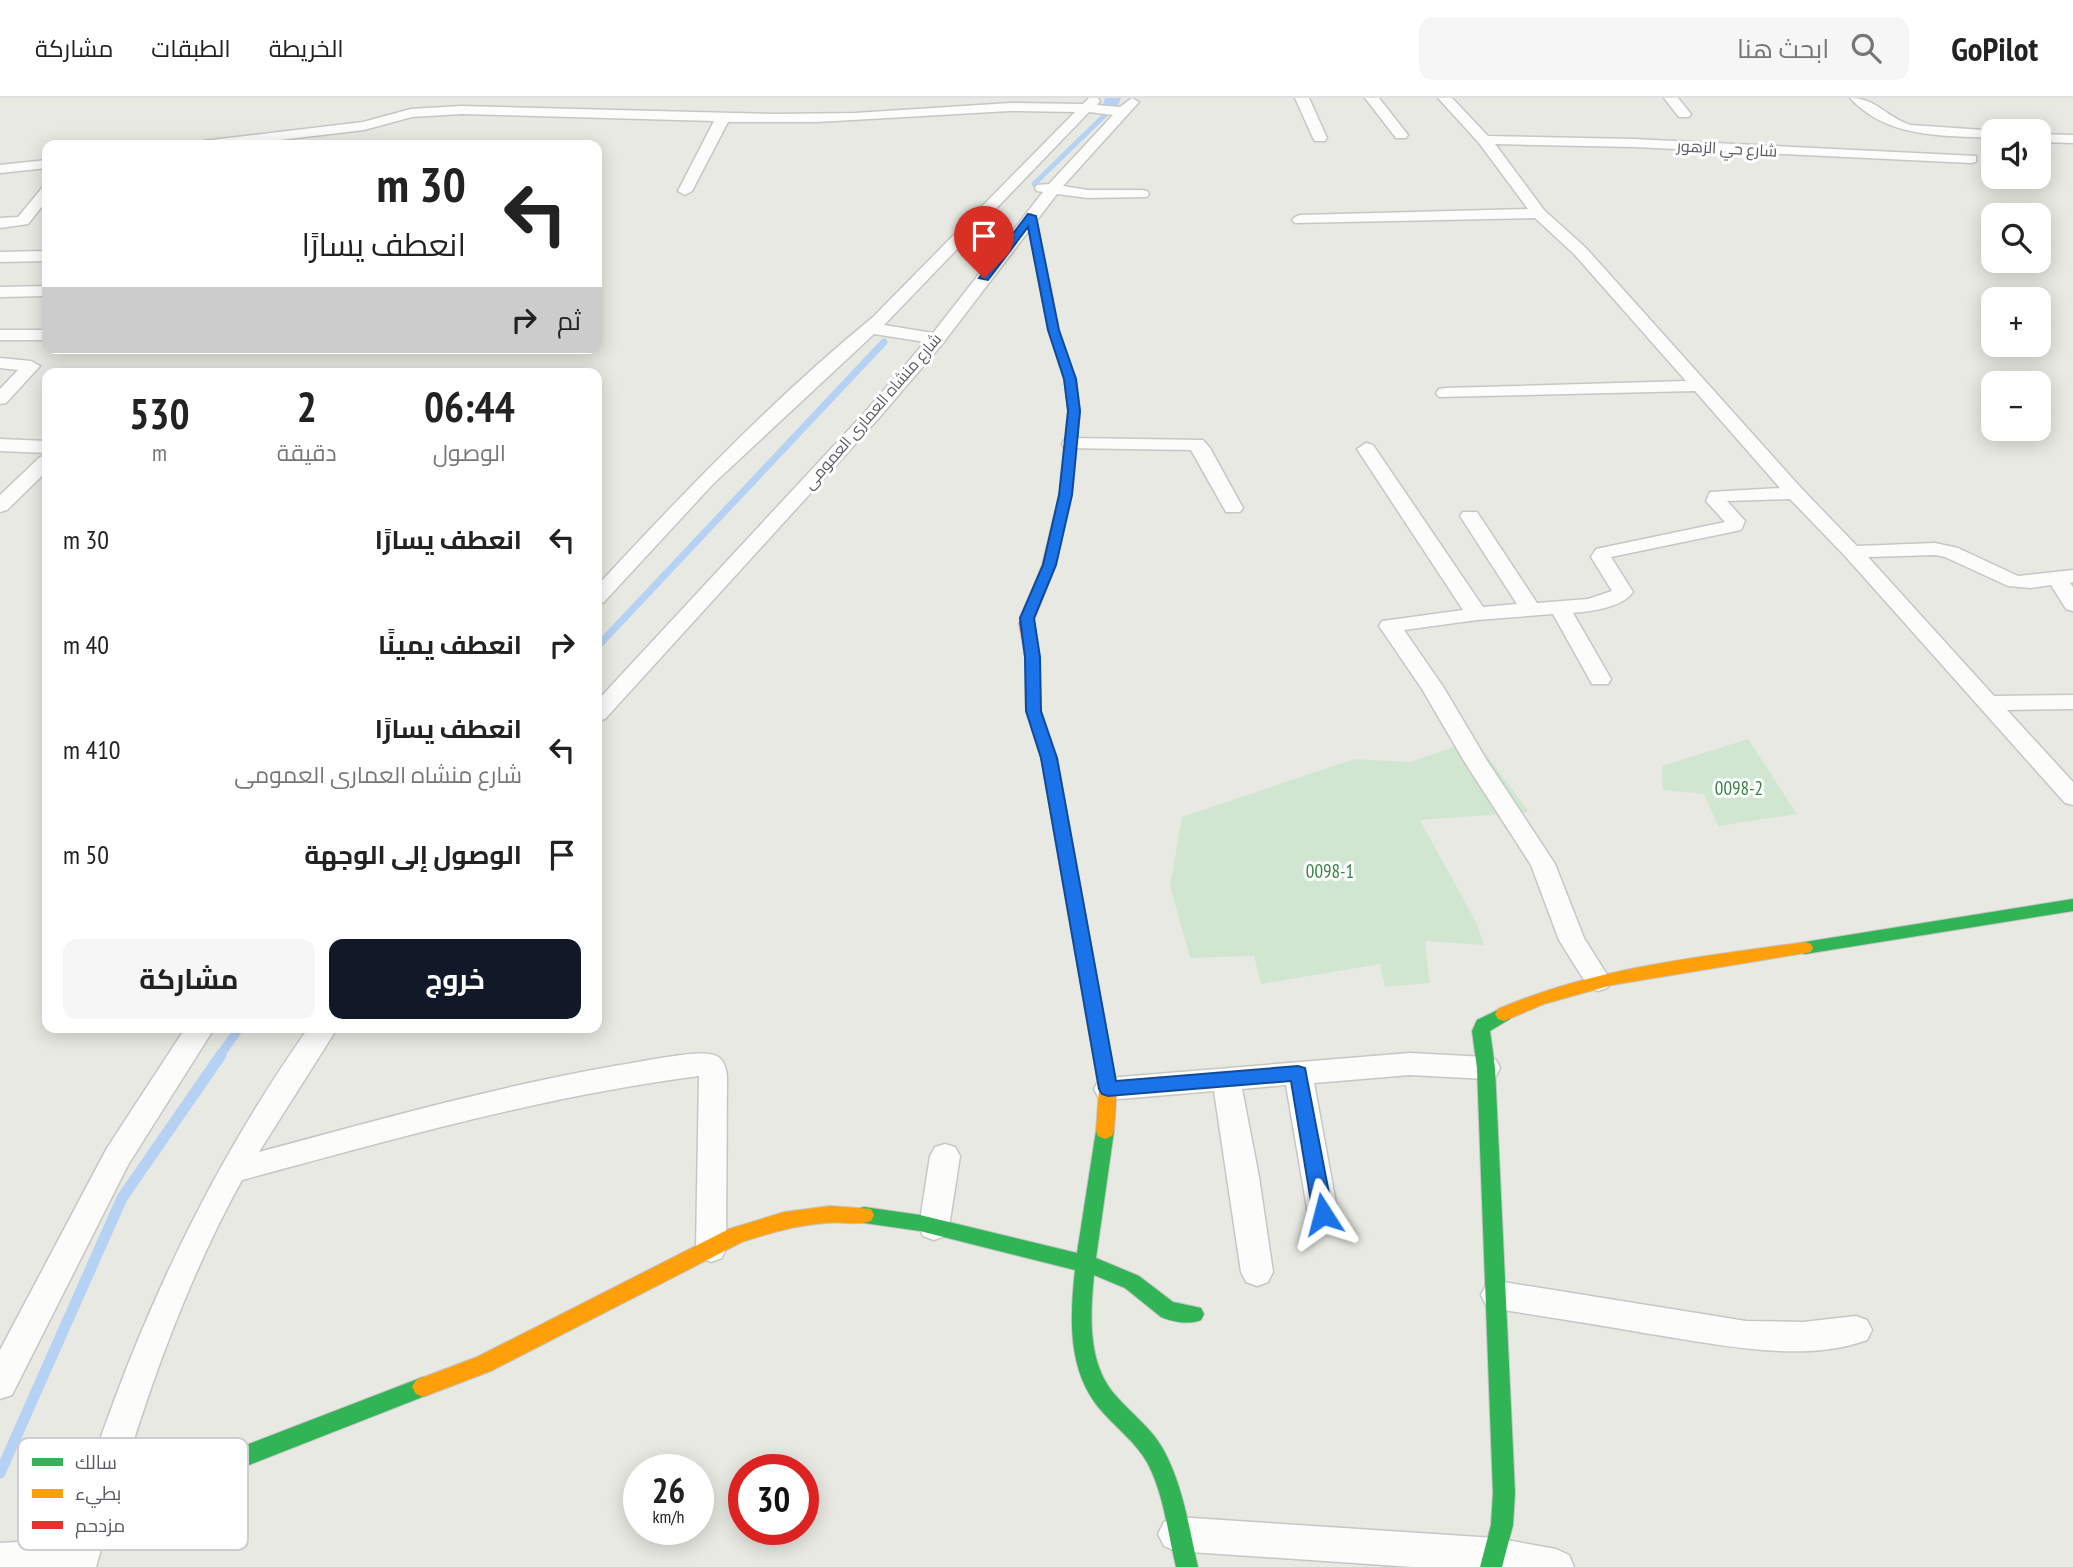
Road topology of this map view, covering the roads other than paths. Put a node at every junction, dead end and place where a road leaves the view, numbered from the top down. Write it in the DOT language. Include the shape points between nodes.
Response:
graph roads {
  1 [pos="1302,98"];
  2 [pos="1372,98"];
  3 [pos="1445,98"];
  4 [pos="1671,98"];
  5 [pos="1857,98"];
  6 [pos="1091,102"];
  7 [pos="1130,105"];
  8 [pos="1684,114"];
  9 [pos="723,117"];
  10 [pos="1926,130"];
  11 [pos="1981,133"];
  12 [pos="1401,135"];
  13 [pos="1320,138"];
  14 [pos="2051,138"];
  15 [pos="2073,139"];
  16 [pos="246,140"];
  17 [pos="1484,140"];
  18 [pos="2051,142"];
  19 [pos="2073,158"];
  20 [pos="42,165"];
  21 [pos="0,169"];
  22 [pos="1013,183"];
  23 [pos="1053,189"];
  24 [pos="685,191"];
  25 [pos="1142,194"];
  26 [pos="42,197"];
  27 [pos="1539,213"];
  28 [pos="1031,216"];
  29 [pos="1300,220"];
  30 [pos="0,223"];
  31 [pos="42,256"];
  32 [pos="0,257"];
  33 [pos="42,291"];
  34 [pos="0,292"];
  35 [pos="871,328"];
  36 [pos="0,335"];
  37 [pos="42,335"];
  38 [pos="937,339"];
  39 [pos="0,363"];
  40 [pos="1699,386"];
  41 [pos="1445,393"];
  42 [pos="0,399"];
  43 [pos="1072,444"];
  44 [pos="0,445"];
  45 [pos="42,447"];
  46 [pos="1366,449"];
  47 [pos="42,466"];
  48 [pos="1794,493"];
  49 [pos="0,506"];
  50 [pos="1233,508"];
  51 [pos="1470,516"];
  52 [pos="1852,552"];
  53 [pos="2066,578"];
  54 [pos="602,593"];
  55 [pos="2073,605"];
  56 [pos="1559,607"];
  57 [pos="1531,609"];
  58 [pos="1477,614"];
  59 [pos="1600,679"];
  60 [pos="2073,702"];
  61 [pos="1987,703"];
  62 [pos="602,709"];
  63 [pos="2073,797"];
  64 [pos="2073,905"];
  65 [pos="1598,981"];
  66 [pos="197,1033"];
  67 [pos="320,1033"];
  68 [pos="1486,1068"];
  69 [pos="1298,1073"];
  70 [pos="1226,1079"];
  71 [pos="1108,1089"];
  72 [pos="945,1156"];
  73 [pos="232,1171"];
  74 [pos="1323,1214"];
  75 [pos="934,1227"];
  76 [pos="711,1249"];
  77 [pos="1087,1265"];
  78 [pos="1257,1272"];
  79 [pos="1497,1295"];
  80 [pos="1194,1314"];
  81 [pos="1856,1330"];
  82 [pos="0,1384"];
  83 [pos="118,1438"];
  84 [pos="248,1455"];
  85 [pos="1176,1534"];
  86 [pos="0,1561"];
  87 [pos="80,1561"];
  88 [pos="1493,1561"];
  89 [pos="1186,1567"];
  90 [pos="1556,1567"];
  1 -- 13 [label="street"];
  2 -- 12 [label="street"];
  3 -- 17 [label="street"];
  4 -- 8 [label="street"];
  5 -- 10 [label="street" via="1896,125"];
  6 -- 7 [label="street"];
  6 -- 9 [label="street" via="819,118"];
  6 -- 22 [label="street"];
  7 -- 23 [label="street, شارع منشاه العمارى العمومى"];
  9 -- 16 [label="street" via="461,110 411,113 364,126"];
  9 -- 24 [label="street"];
  10 -- 11 [label="street"];
  10 -- 17 [label="street, شارع حي الزهور" via="1965,159"];
  14 -- 15 [label="street"];
  17 -- 27 [label="street"];
  18 -- 19 [label="street"];
  20 -- 21 [label="street"];
  22 -- 23 [label="street"];
  22 -- 35 [label="street"];
  23 -- 25 [label="street"];
  23 -- 28 [label="street, شارع منشاه العمارى العمومى"];
  26 -- 30 [label="street" via="23,221"];
  27 -- 29 [label="street"];
  27 -- 40 [label="street" via="1580,251"];
  28 -- 38 [label="street, شارع منشاه العمارى العمومى"];
  28 -- 43 [label="street" via="1054,330 1073,395"];
  31 -- 32 [label="street"];
  33 -- 34 [label="street"];
  35 -- 38 [label="street"];
  35 -- 54 [label="street" via="706,480"];
  36 -- 37 [label="street"];
  38 -- 62 [label="street, شارع منشاه العمارى العمومى"];
  39 -- 42 [label="street" via="31,366"];
  40 -- 41 [label="street"];
  40 -- 48 [label="street"];
  43 -- 50 [label="street" via="1196,444"];
  43 -- 71 [label="street" via="1066,495 1049,565 1026,623 1033,711 1049,758"];
  44 -- 45 [label="street"];
  46 -- 58 [label="street"];
  47 -- 49 [label="street"];
  48 -- 52 [label="street"];
  48 -- 56 [label="street" via="1717,496 1734,526 1603,552 1601,557 1623,587 1621,595 1594,604"];
  51 -- 57 [label="street"];
  52 -- 53 [label="street" via="1935,549 2015,582"];
  52 -- 61 [label="street"];
  53 -- 55 [label="street"];
  56 -- 57 [label="street"];
  56 -- 59 [label="street"];
  57 -- 58 [label="street"];
  58 -- 65 [label="street" via="1390,626 1543,864 1572,940"];
  60 -- 61 [label="street"];
  61 -- 63 [label="street"];
  64 -- 65 [label="street"];
  65 -- 68 [label="street" via="1527,1003 1483,1025"];
  66 -- 82 [label="street" via="92,1201"];
  67 -- 73 [label="street"];
  68 -- 69 [label="street" via="1410,1064"];
  68 -- 79 [label="street"];
  69 -- 70 [label="street"];
  69 -- 74 [label="street"];
  70 -- 71 [label="street"];
  70 -- 78 [label="street"];
  71 -- 77 [label="street"];
  72 -- 75 [label="street"];
  73 -- 76 [label="street" via="481,1105 708,1064 713,1076"];
  73 -- 83 [label="street" via="181,1274"];
  75 -- 76 [label="street" via="875,1214 822,1214 762,1224"];
  75 -- 77 [label="street"];
  76 -- 84 [label="street" via="484,1364"];
  77 -- 80 [label="street" via="1119,1274 1168,1311"];
  77 -- 85 [label="street" via="1082,1318 1091,1381 1109,1408 1153,1452"];
  79 -- 81 [label="street" via="1746,1335 1803,1336"];
  79 -- 88 [label="street" via="1504,1493"];
  85 -- 88 [label="street"];
  85 -- 89 [label="street"];
  86 -- 87 [label="street"];
  88 -- 90 [label="street"];
}
